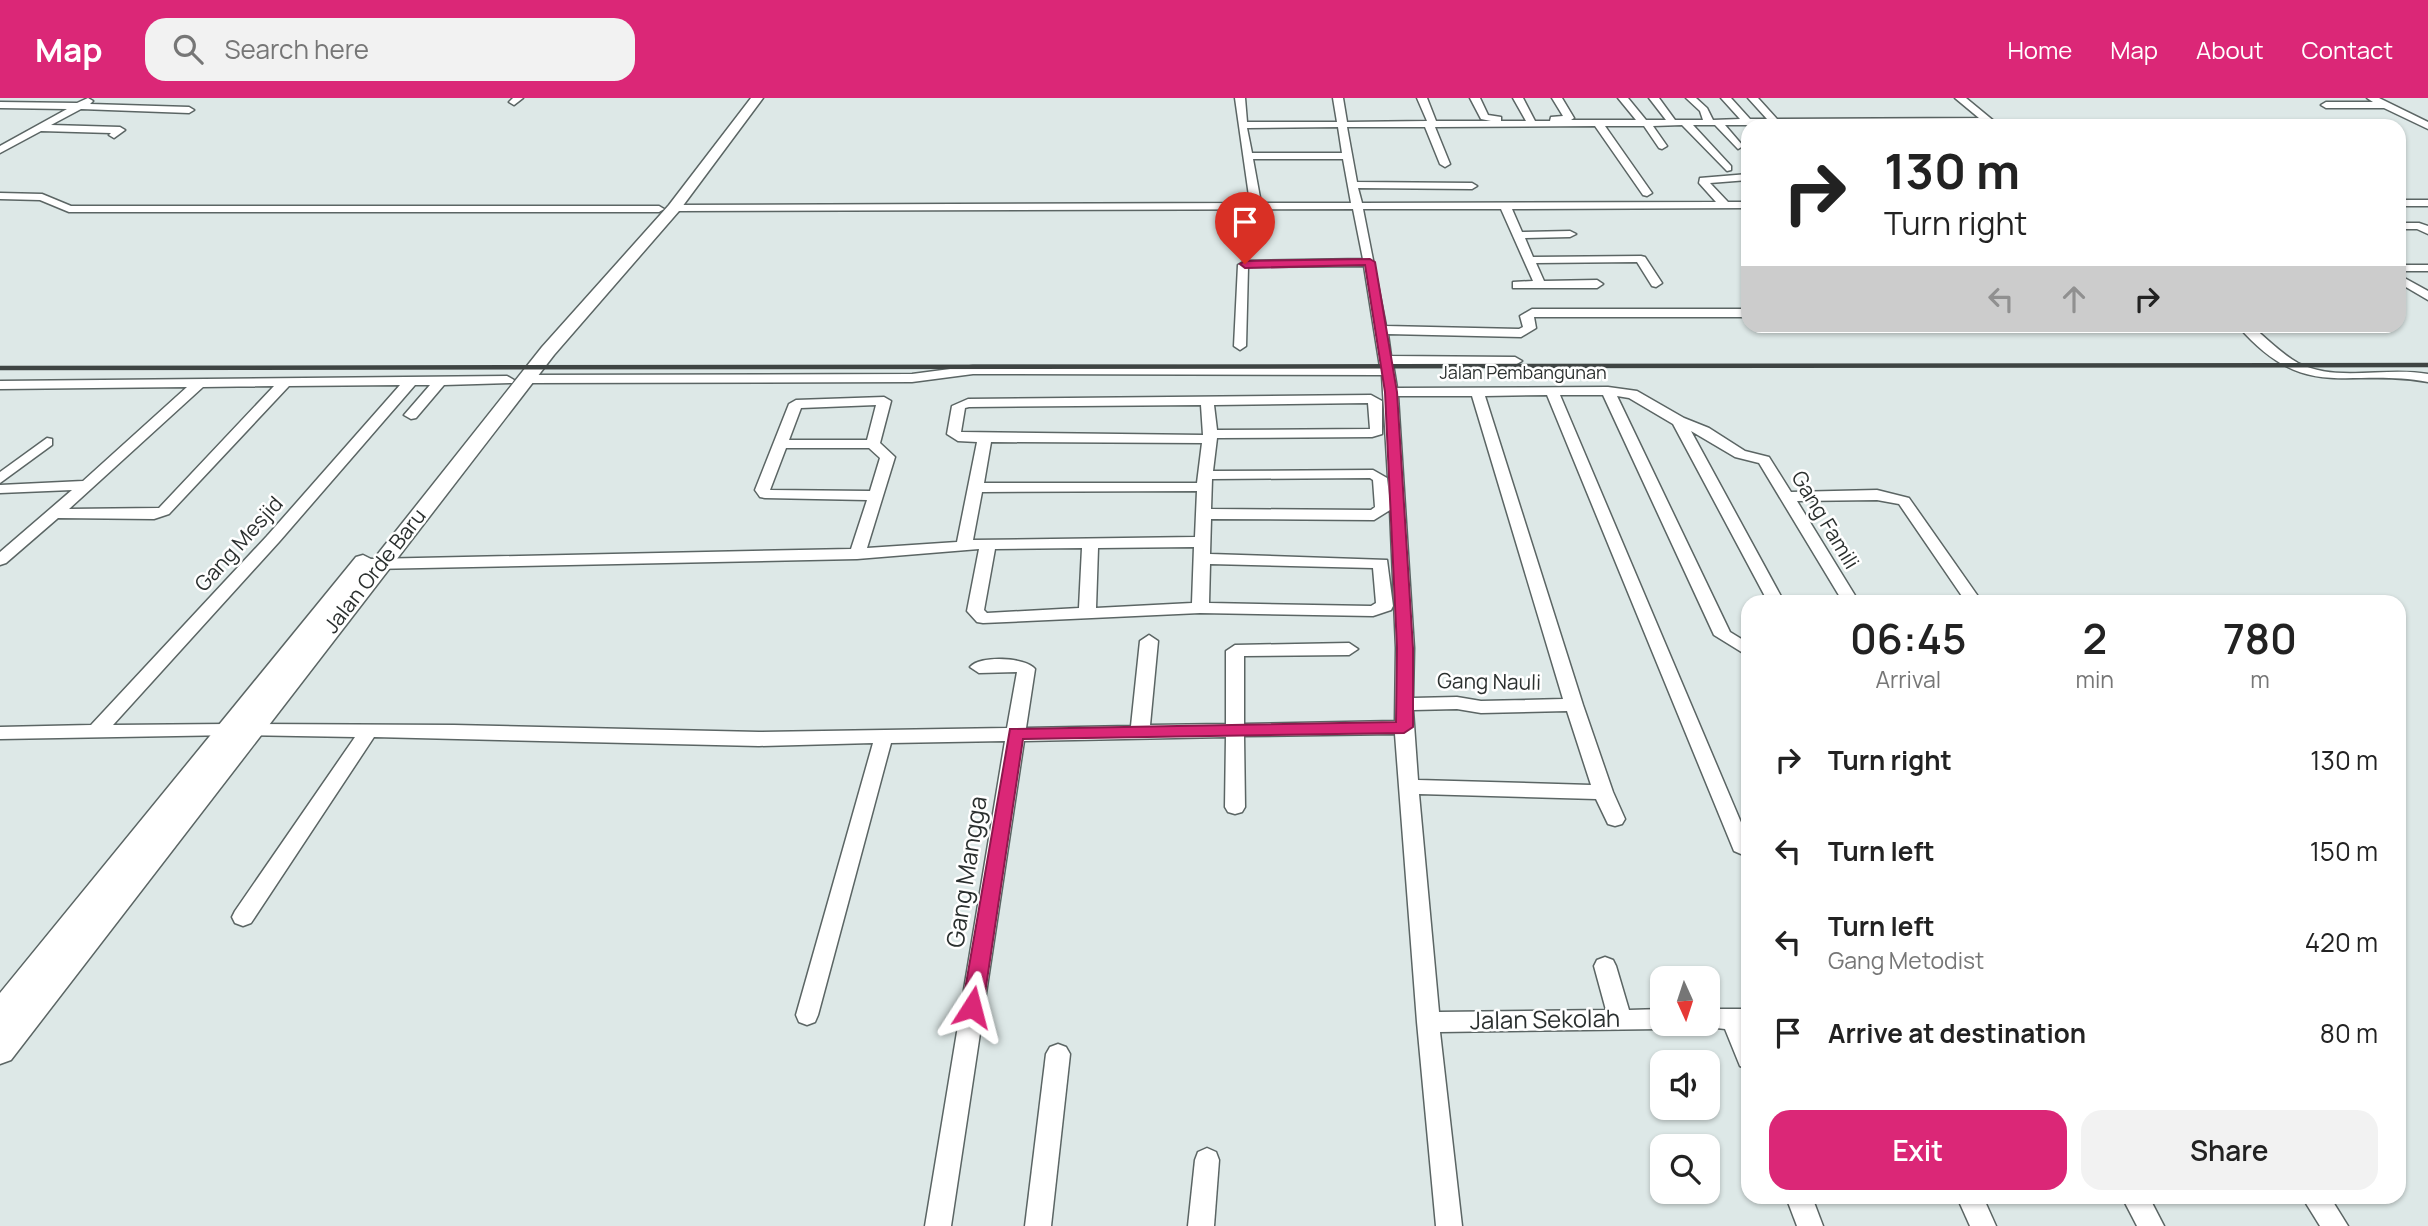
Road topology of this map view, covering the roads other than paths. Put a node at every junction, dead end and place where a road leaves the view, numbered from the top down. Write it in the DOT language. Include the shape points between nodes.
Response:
graph roads {
  1 [pos="94,98"];
  2 [pos="1240,98"];
  3 [pos="1338,98"];
  4 [pos="1422,98"];
  5 [pos="1475,98"];
  6 [pos="1518,98"];
  7 [pos="1557,98"];
  8 [pos="1623,98"];
  9 [pos="1654,98"];
  10 [pos="1691,98"];
  11 [pos="1726,98"];
  12 [pos="1753,98"];
  13 [pos="1960,98"];
  14 [pos="2372,98"];
  15 [pos="748,102"];
  16 [pos="0,105"];
  17 [pos="2386,105"];
  18 [pos="79,106"];
  19 [pos="2326,106"];
  20 [pos="188,110"];
  21 [pos="1744,119"];
  22 [pos="1773,119"];
  23 [pos="1987,119"];
  24 [pos="1531,121"];
  25 [pos="1685,122"];
  26 [pos="1713,122"];
  27 [pos="1741,122"];
  28 [pos="1598,123"];
  29 [pos="1645,123"];
  30 [pos="1673,123"];
  31 [pos="1342,124"];
  32 [pos="1431,124"];
  33 [pos="1241,125"];
  34 [pos="2428,126"];
  35 [pos="39,128"];
  36 [pos="114,135"];
  37 [pos="1662,146"];
  38 [pos="1738,146"];
  39 [pos="0,150"];
  40 [pos="1247,156"];
  41 [pos="1349,156"];
  42 [pos="1445,164"];
  43 [pos="1727,167"];
  44 [pos="1741,177"];
  45 [pos="1352,185"];
  46 [pos="1472,186"];
  47 [pos="1647,193"];
  48 [pos="0,197"];
  49 [pos="2406,203"];
  50 [pos="2428,203"];
  51 [pos="1725,205"];
  52 [pos="1741,205"];
  53 [pos="1357,206"];
  54 [pos="1504,206"];
  55 [pos="1255,207"];
  56 [pos="667,209"];
  57 [pos="2406,218"];
  58 [pos="2406,227"];
  59 [pos="2424,228"];
  60 [pos="1570,234"];
  61 [pos="1518,235"];
  62 [pos="1529,260"];
  63 [pos="1370,262"];
  64 [pos="2406,268"];
  65 [pos="2428,268"];
  66 [pos="2406,282"];
  67 [pos="1656,283"];
  68 [pos="1597,284"];
  69 [pos="1517,285"];
  70 [pos="1540,285"];
  71 [pos="2428,296"];
  72 [pos="1741,313"];
  73 [pos="1381,330"];
  74 [pos="2253,333"];
  75 [pos="1240,346"];
  76 [pos="1515,361"];
  77 [pos="1387,365"];
  78 [pos="2428,378"];
  79 [pos="517,379"];
  80 [pos="411,381"];
  81 [pos="440,381"];
  82 [pos="286,382"];
  83 [pos="200,383"];
  84 [pos="0,385"];
  85 [pos="1476,391"];
  86 [pos="1608,391"];
  87 [pos="1391,392"];
  88 [pos="1552,392"];
  89 [pos="1207,399"];
  90 [pos="411,415"];
  91 [pos="1679,421"];
  92 [pos="1209,437"];
  93 [pos="985,438"];
  94 [pos="47,442"];
  95 [pos="780,444"];
  96 [pos="873,444"];
  97 [pos="1764,460"];
  98 [pos="0,479"];
  99 [pos="1205,481"];
  100 [pos="88,485"];
  101 [pos="976,488"];
  102 [pos="0,489"];
  103 [pos="876,496"];
  104 [pos="1785,497"];
  105 [pos="54,513"];
  106 [pos="1203,514"];
  107 [pos="1090,542"];
  108 [pos="1202,542"];
  109 [pos="988,544"];
  110 [pos="964,547"];
  111 [pos="857,554"];
  112 [pos="1202,559"];
  113 [pos="0,560"];
  114 [pos="371,564"];
  115 [pos="1772,595"];
  116 [pos="1847,595"];
  117 [pos="1969,595"];
  118 [pos="1200,608"];
  119 [pos="1087,612"];
  120 [pos="1149,640"];
  121 [pos="1741,646"];
  122 [pos="1349,649"];
  123 [pos="979,667"];
  124 [pos="1404,704"];
  125 [pos="1574,705"];
  126 [pos="1404,727"];
  127 [pos="1234,729"];
  128 [pos="228,730"];
  129 [pos="251,730"];
  130 [pos="1140,731"];
  131 [pos="368,732"];
  132 [pos="0,733"];
  133 [pos="95,733"];
  134 [pos="1016,733"];
  135 [pos="884,736"];
  136 [pos="1411,787"];
  137 [pos="1602,792"];
  138 [pos="1235,807"];
  139 [pos="1615,819"];
  140 [pos="1741,846"];
  141 [pos="243,917"];
  142 [pos="1605,966"];
  143 [pos="0,1015"];
  144 [pos="807,1015"];
  145 [pos="1620,1018"];
  146 [pos="1650,1019"];
  147 [pos="1720,1019"];
  148 [pos="1741,1019"];
  149 [pos="1429,1022"];
  150 [pos="0,1050"];
  151 [pos="1058,1054"];
  152 [pos="1207,1160"];
  153 [pos="1802,1204"];
  154 [pos="1973,1204"];
  155 [pos="2139,1204"];
  156 [pos="2320,1204"];
  157 [pos="938,1226"];
  158 [pos="1038,1226"];
  159 [pos="1201,1226"];
  160 [pos="1449,1226"];
  161 [pos="1810,1226"];
  162 [pos="1983,1226"];
  163 [pos="2151,1226"];
  164 [pos="2335,1226"];
  1 -- 18 [label="street"];
  2 -- 33 [label="street"];
  3 -- 31 [label="street"];
  4 -- 32 [label="street"];
  5 -- 24 [label="street" via="1484,117"];
  6 -- 24 [label="street"];
  7 -- 24 [label="street" via="1569,118"];
  8 -- 29 [label="street"];
  9 -- 30 [label="street"];
  10 -- 26 [label="street"];
  11 -- 21 [label="street"];
  12 -- 22 [label="street"];
  13 -- 23 [label="street"];
  14 -- 17 [label="street"];
  15 -- 56 [label="main road, Jalan Orde Baru"];
  16 -- 18 [label="street"];
  17 -- 19 [label="street"];
  17 -- 34 [label="street"];
  18 -- 20 [label="street"];
  18 -- 35 [label="street"];
  24 -- 28 [label="street"];
  24 -- 32 [label="street"];
  25 -- 26 [label="street"];
  25 -- 30 [label="street"];
  25 -- 43 [label="street"];
  26 -- 27 [label="street"];
  26 -- 38 [label="street"];
  28 -- 29 [label="street"];
  28 -- 47 [label="street"];
  29 -- 30 [label="street"];
  29 -- 37 [label="street"];
  31 -- 32 [label="street"];
  31 -- 33 [label="street"];
  31 -- 41 [label="street"];
  32 -- 42 [label="street"];
  33 -- 40 [label="street"];
  35 -- 36 [label="street" via="120,131"];
  35 -- 39 [label="street"];
  40 -- 41 [label="street"];
  40 -- 55 [label="street"];
  41 -- 45 [label="street"];
  44 -- 51 [label="street" via="1704,180"];
  45 -- 46 [label="street"];
  45 -- 53 [label="street"];
  48 -- 56 [label="street" via="43,197 69,209"];
  49 -- 50 [label="street"];
  51 -- 52 [label="street"];
  51 -- 54 [label="street"];
  53 -- 54 [label="street"];
  53 -- 55 [label="street"];
  53 -- 63 [label="street"];
  54 -- 61 [label="street"];
  55 -- 56 [label="street"];
  56 -- 79 [label="main road, Jalan Orde Baru"];
  57 -- 59 [label="street"];
  58 -- 59 [label="street"];
  60 -- 61 [label="street"];
  61 -- 62 [label="street"];
  62 -- 67 [label="street" via="1641,259"];
  62 -- 70 [label="street"];
  63 -- 73 [label="street"];
  63 -- 75 [label="street" via="1245,264"];
  64 -- 65 [label="street"];
  66 -- 71 [label="street"];
  68 -- 70 [label="street"];
  69 -- 70 [label="street"];
  72 -- 73 [label="street" via="1532,313 1526,316 1530,328 1521,332"];
  73 -- 77 [label="street"];
  74 -- 78 [label="street" via="2309,372"];
  76 -- 77 [label="street"];
  77 -- 79 [label="street" via="973,370 912,378"];
  77 -- 87 [label="street"];
  79 -- 81 [label="street"];
  79 -- 114 [label="main road, Jalan Orde Baru"];
  80 -- 81 [label="street"];
  80 -- 82 [label="street"];
  80 -- 133 [label="street, Gang Mesjid"];
  81 -- 90 [label="street"];
  82 -- 83 [label="street"];
  82 -- 105 [label="street" via="164,511"];
  83 -- 84 [label="street"];
  83 -- 100 [label="street"];
  85 -- 87 [label="street, Jalan Pembangunan"];
  85 -- 88 [label="street, Jalan Pembangunan"];
  85 -- 125 [label="street"];
  86 -- 88 [label="street, Jalan Pembangunan"];
  86 -- 91 [label="street, Jalan Pembangunan" via="1632,394"];
  86 -- 121 [label="street" via="1723,635"];
  87 -- 124 [label="street"];
  88 -- 140 [label="street"];
  89 -- 92 [label="street"];
  89 -- 92 [label="street" via="1375,401 1375,433"];
  89 -- 93 [label="street" via="959,406 956,437"];
  91 -- 97 [label="street, Jalan Pembangunan" via="1740,454"];
  91 -- 115 [label="street"];
  92 -- 93 [label="street"];
  92 -- 99 [label="street"];
  93 -- 101 [label="street"];
  94 -- 98 [label="street"];
  95 -- 96 [label="street"];
  95 -- 96 [label="street" via="796,404 881,400 885,404"];
  95 -- 103 [label="street" via="762,490 765,494"];
  96 -- 103 [label="street" via="888,457"];
  97 -- 104 [label="street, Gang Famili"];
  99 -- 101 [label="street"];
  99 -- 106 [label="street"];
  99 -- 106 [label="street" via="1373,474 1380,478 1383,509 1374,515"];
  100 -- 102 [label="street"];
  100 -- 105 [label="street"];
  101 -- 110 [label="street"];
  103 -- 111 [label="street"];
  104 -- 116 [label="street, Gang Famili"];
  104 -- 117 [label="street" via="1877,495 1904,501"];
  105 -- 113 [label="street"];
  106 -- 108 [label="street"];
  107 -- 108 [label="street"];
  107 -- 109 [label="street"];
  107 -- 119 [label="street"];
  108 -- 112 [label="street"];
  109 -- 110 [label="street"];
  109 -- 119 [label="street" via="975,611 978,616"];
  110 -- 111 [label="street"];
  111 -- 114 [label="street"];
  112 -- 118 [label="street"];
  112 -- 118 [label="street" via="1381,563 1385,606 1373,611"];
  114 -- 128 [label="main road, Jalan Orde Baru"];
  114 -- 129 [label="main road, Jalan Orde Baru"];
  118 -- 119 [label="street"];
  120 -- 130 [label="street"];
  122 -- 127 [label="street" via="1236,651"];
  123 -- 134 [label="street, Gang Mangga" via="1017,665 1026,669"];
  124 -- 125 [label="street, Gang Nauli"];
  124 -- 126 [label="street"];
  125 -- 137 [label="street"];
  126 -- 127 [label="street"];
  126 -- 136 [label="street"];
  127 -- 130 [label="street"];
  127 -- 138 [label="street"];
  128 -- 133 [label="street"];
  128 -- 143 [label="main road, Jalan Orde Baru"];
  129 -- 131 [label="street"];
  129 -- 150 [label="main road, Jalan Orde Baru"];
  130 -- 134 [label="street"];
  131 -- 135 [label="street"];
  131 -- 141 [label="street"];
  132 -- 133 [label="street"];
  134 -- 135 [label="street"];
  134 -- 157 [label="street, Gang Mangga"];
  135 -- 144 [label="street"];
  136 -- 137 [label="street"];
  136 -- 149 [label="street"];
  137 -- 139 [label="street"];
  142 -- 145 [label="street"];
  145 -- 146 [label="street, Jalan Sekolah"];
  145 -- 149 [label="street, Jalan Sekolah"];
  147 -- 148 [label="street"];
  149 -- 160 [label="street"];
  151 -- 158 [label="street"];
  152 -- 159 [label="street"];
  153 -- 161 [label="street"];
  154 -- 162 [label="street"];
  155 -- 163 [label="street"];
  156 -- 164 [label="street"];
}
